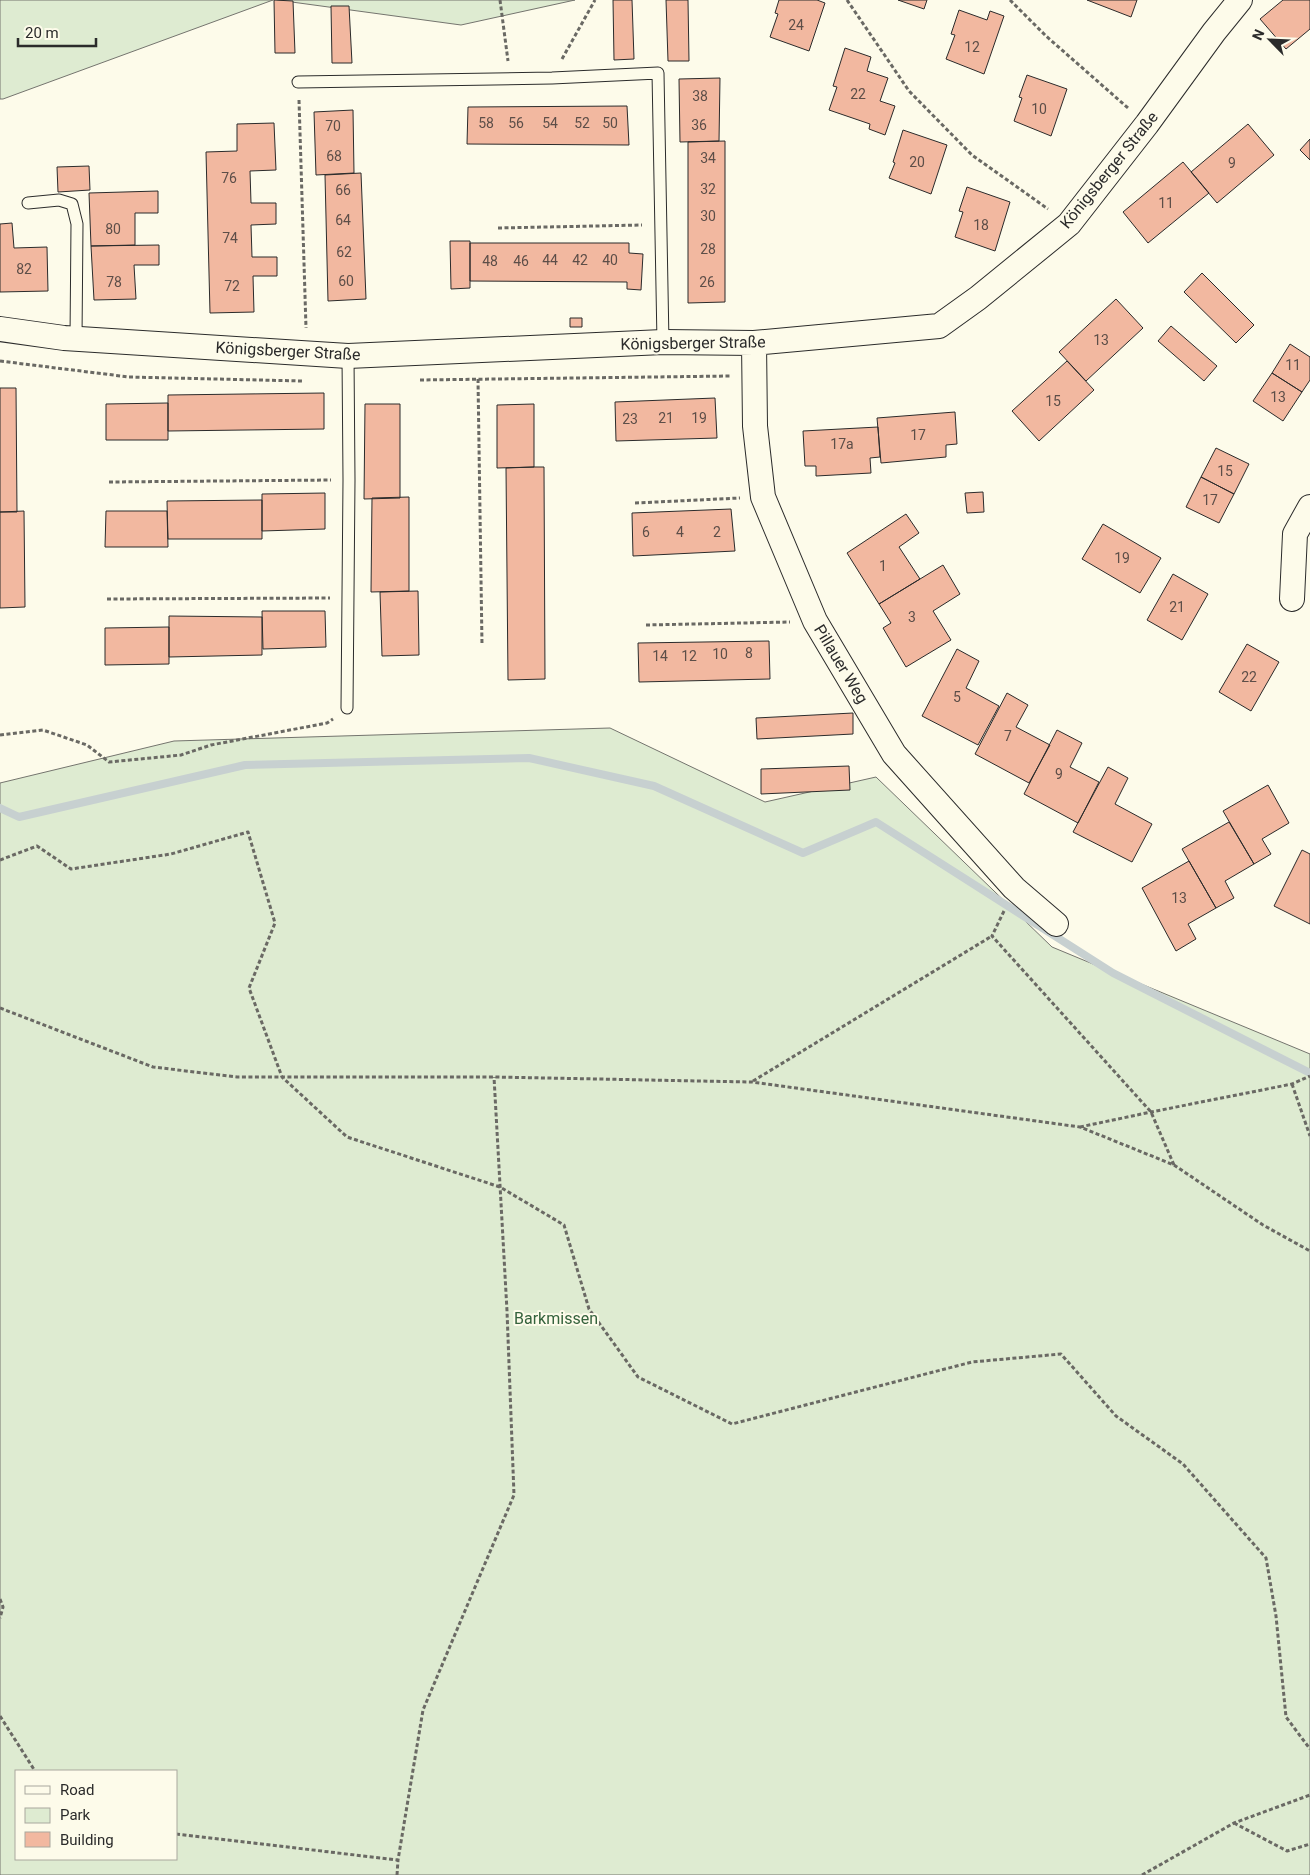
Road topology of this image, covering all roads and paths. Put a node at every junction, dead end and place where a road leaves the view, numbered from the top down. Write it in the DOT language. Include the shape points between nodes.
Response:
graph roads {
  1 [pos="500,0"];
  2 [pos="595,0"];
  3 [pos="847,0"];
  4 [pos="1010,0"];
  5 [pos="1240,0"];
  6 [pos="510,78"];
  7 [pos="552,78"];
  8 [pos="298,82"];
  9 [pos="1147,124"];
  10 [pos="28,203"];
  11 [pos="1069,224"];
  12 [pos="661,225"];
  13 [pos="498,228"];
  14 [pos="0,329"];
  15 [pos="76,339"];
  16 [pos="663,342"];
  17 [pos="754,343"];
  18 [pos="307,353"];
  19 [pos="348,356"];
  20 [pos="478,379"];
  21 [pos="349,480"];
  22 [pos="108,482"];
  23 [pos="763,497"];
  24 [pos="635,503"];
  25 [pos="1310,508"];
  26 [pos="348,598"];
  27 [pos="107,599"];
  28 [pos="1292,599"];
  29 [pos="815,621"];
  30 [pos="646,625"];
  31 [pos="482,645"];
  32 [pos="347,708"];
  33 [pos="0,735"];
  34 [pos="0,860"];
  35 [pos="1014,888"];
  36 [pos="1056,924"];
  37 [pos="992,936"];
  38 [pos="0,1008"];
  39 [pos="1310,1076"];
  40 [pos="282,1077"];
  41 [pos="494,1077"];
  42 [pos="752,1082"];
  43 [pos="1292,1084"];
  44 [pos="1151,1112"];
  45 [pos="1080,1128"];
  46 [pos="1310,1136"];
  47 [pos="1174,1165"];
  48 [pos="500,1187"];
  49 [pos="1310,1251"];
  50 [pos="0,1599"];
  51 [pos="0,1618"];
  52 [pos="0,1716"];
  53 [pos="1310,1749"];
  54 [pos="33,1770"];
  55 [pos="1310,1794"];
  56 [pos="1234,1823"];
  57 [pos="178,1834"];
  58 [pos="1310,1844"];
  59 [pos="398,1860"];
  60 [pos="397,1875"];
  61 [pos="1142,1875"];
  1 -- 6 [label="path"];
  2 -- 7 [label="path"];
  3 -- 11 [label="path" via="909,91 972,155"];
  4 -- 9 [label="path" via="1046,36"];
  5 -- 9 [label="street, Königsberger Straße"];
  6 -- 7 [label="lane"];
  6 -- 8 [label="lane"];
  7 -- 12 [label="lane" via="658,73"];
  8 -- 18 [label="path"];
  9 -- 11 [label="street, Königsberger Straße"];
  10 -- 15 [label="lane" via="59,200 72,204 77,224"];
  11 -- 17 [label="street, Königsberger Straße" via="939,326"];
  12 -- 13 [label="path"];
  12 -- 16 [label="lane"];
  14 -- 15 [label="street, Königsberger Straße"];
  15 -- 18 [label="street, Königsberger Straße"];
  16 -- 17 [label="street, Königsberger Straße"];
  16 -- 19 [label="street, Königsberger Straße"];
  17 -- 23 [label="street, Pillauer Weg" via="755,426"];
  18 -- 19 [label="street, Königsberger Straße"];
  19 -- 21 [label="lane"];
  20 -- 31 [label="path"];
  21 -- 22 [label="path"];
  21 -- 26 [label="lane"];
  23 -- 24 [label="path"];
  23 -- 29 [label="street, Pillauer Weg"];
  25 -- 28 [label="street" via="1295,534"];
  26 -- 27 [label="path"];
  26 -- 32 [label="lane"];
  29 -- 30 [label="path"];
  29 -- 35 [label="street, Pillauer Weg" via="894,754"];
  32 -- 33 [label="path" via="327,723 211,745 181,755 109,762 87,745 43,730"];
  34 -- 40 [label="path" via="37,846 70,869 170,854 248,832 274,923 249,988"];
  35 -- 36 [label="street, Pillauer Weg"];
  35 -- 37 [label="path"];
  37 -- 42 [label="path"];
  37 -- 44 [label="path"];
  38 -- 40 [label="path" via="153,1067 236,1077"];
  39 -- 43 [label="path"];
  40 -- 41 [label="path"];
  40 -- 48 [label="path" via="347,1138"];
  41 -- 42 [label="path"];
  41 -- 48 [label="path"];
  42 -- 45 [label="path"];
  43 -- 44 [label="path"];
  43 -- 46 [label="path"];
  44 -- 45 [label="path"];
  44 -- 47 [label="path"];
  45 -- 47 [label="path"];
  47 -- 49 [label="path" via="1263,1225"];
  48 -- 53 [label="path" via="564,1225 589,1309 638,1377 732,1424 972,1362 1061,1354 1116,1416 1183,1464 1266,1558 1276,1616 1286,1718"];
  48 -- 59 [label="path" via="514,1495 423,1710"];
  50 -- 51 [label="path" via="3,1607"];
  52 -- 54 [label="path"];
  55 -- 56 [label="path"];
  56 -- 58 [label="path" via="1287,1851"];
  56 -- 61 [label="path"];
  57 -- 59 [label="path"];
  59 -- 60 [label="path"];
}
